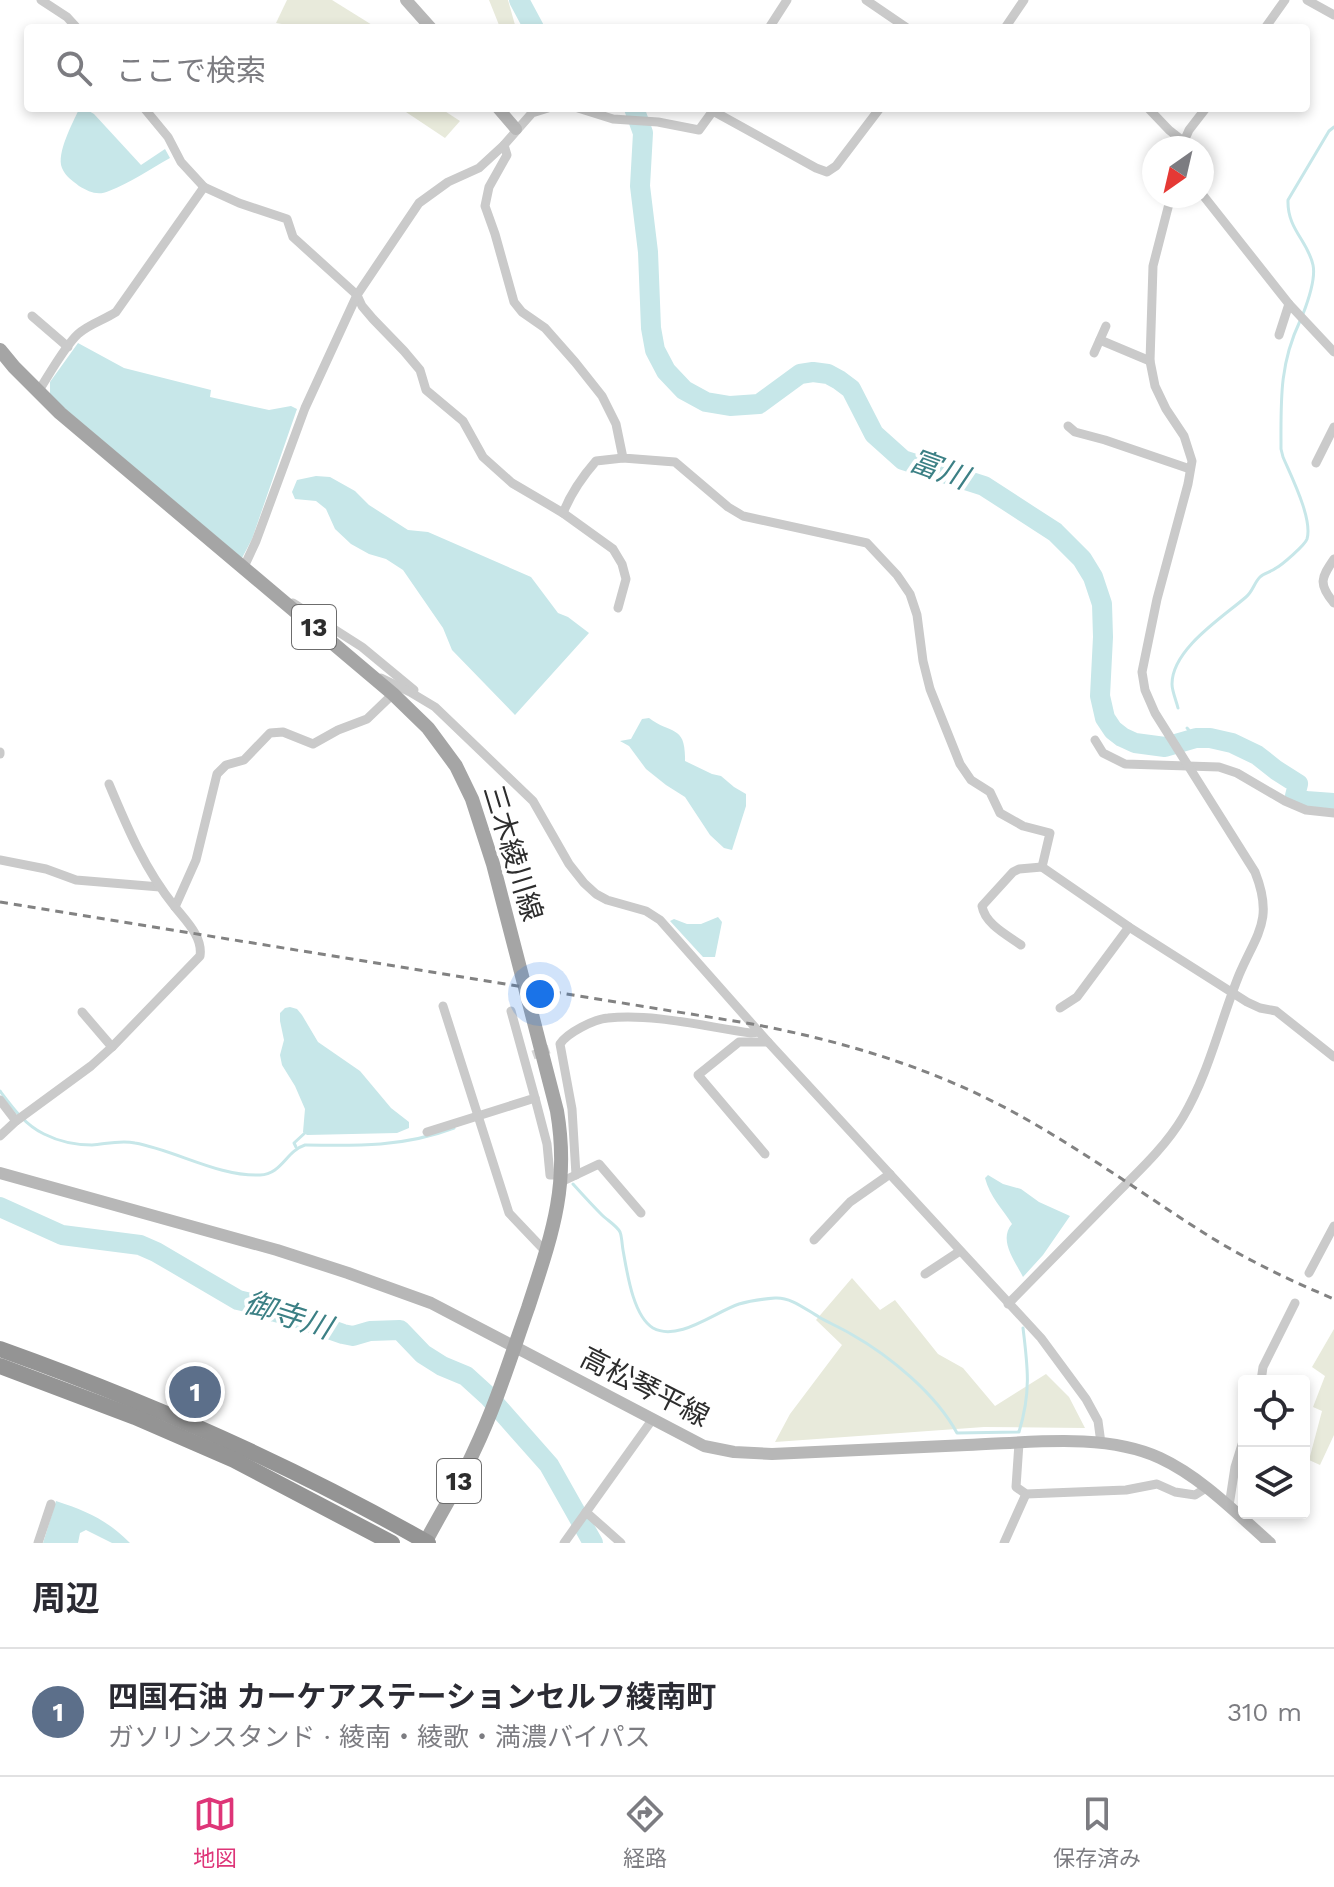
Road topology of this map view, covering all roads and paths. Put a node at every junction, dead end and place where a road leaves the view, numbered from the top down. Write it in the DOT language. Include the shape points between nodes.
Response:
graph roads {
  1 [pos="41,0"];
  2 [pos="406,0"];
  3 [pos="787,0"];
  4 [pos="866,0"];
  5 [pos="1024,0"];
  6 [pos="1285,0"];
  7 [pos="1307,0"];
  8 [pos="1334,15"];
  9 [pos="73,24"];
  10 [pos="427,24"];
  11 [pos="772,24"];
  12 [pos="901,24"];
  13 [pos="1008,24"];
  14 [pos="1268,24"];
  15 [pos="147,112"];
  16 [pos="501,112"];
  17 [pos="535,112"];
  18 [pos="591,112"];
  19 [pos="712,112"];
  20 [pos="719,112"];
  21 [pos="877,112"];
  22 [pos="1152,112"];
  23 [pos="1203,112"];
  24 [pos="516,129"];
  25 [pos="1175,136"];
  26 [pos="1187,136"];
  27 [pos="504,145"];
  28 [pos="204,187"];
  29 [pos="1168,208"];
  30 [pos="1213,208"];
  31 [pos="357,295"];
  32 [pos="1289,304"];
  33 [pos="32,316"];
  34 [pos="1106,326"];
  35 [pos="1279,335"];
  36 [pos="1100,340"];
  37 [pos="68,347"];
  38 [pos="0,350"];
  39 [pos="1334,352"];
  40 [pos="1094,353"];
  41 [pos="1150,361"];
  42 [pos="38,392"];
  43 [pos="1068,426"];
  44 [pos="1334,427"];
  45 [pos="623,458"];
  46 [pos="1316,463"];
  47 [pos="1190,469"];
  48 [pos="563,513"];
  49 [pos="1334,559"];
  50 [pos="243,569"];
  51 [pos="268,589"];
  52 [pos="1334,603"];
  53 [pos="618,608"];
  54 [pos="367,672"];
  55 [pos="393,694"];
  56 [pos="435,707"];
  57 [pos="417,717"];
  58 [pos="1095,740"];
  59 [pos="1188,763"];
  60 [pos="109,784"];
  61 [pos="1334,813"];
  62 [pos="0,860"];
  63 [pos="1042,867"];
  64 [pos="160,887"];
  65 [pos="175,907"];
  66 [pos="1129,927"];
  67 [pos="1021,945"];
  68 [pos="1233,993"];
  69 [pos="443,1006"];
  70 [pos="1060,1008"];
  71 [pos="511,1011"];
  72 [pos="82,1012"];
  73 [pos="759,1032"];
  74 [pos="768,1042"];
  75 [pos="560,1044"];
  76 [pos="112,1047"];
  77 [pos="549,1049"];
  78 [pos="1334,1057"];
  79 [pos="535,1098"];
  80 [pos="0,1100"];
  81 [pos="479,1115"];
  82 [pos="20,1118"];
  83 [pos="427,1132"];
  84 [pos="0,1136"];
  85 [pos="765,1154"];
  86 [pos="0,1173"];
  87 [pos="890,1174"];
  88 [pos="566,1177"];
  89 [pos="641,1213"];
  90 [pos="1334,1226"];
  91 [pos="814,1240"];
  92 [pos="960,1251"];
  93 [pos="546,1252"];
  94 [pos="1309,1273"];
  95 [pos="925,1274"];
  96 [pos="1295,1303"];
  97 [pos="1008,1304"];
  98 [pos="514,1347"];
  99 [pos="0,1349"];
  100 [pos="0,1366"];
  101 [pos="1262,1375"];
  102 [pos="652,1420"];
  103 [pos="1019,1443"];
  104 [pos="1101,1443"];
  105 [pos="1241,1447"];
  106 [pos="1206,1488"];
  107 [pos="1026,1494"];
  108 [pos="51,1504"];
  109 [pos="1229,1506"];
  110 [pos="585,1513"];
  111 [pos="426,1542"];
  112 [pos="38,1543"];
  113 [pos="392,1543"];
  114 [pos="564,1543"];
  115 [pos="621,1543"];
  116 [pos="1004,1543"];
  117 [pos="1270,1543"];
  1 -- 9 [label="street"];
  2 -- 10 [label="main road"];
  3 -- 11 [label="street"];
  4 -- 12 [label="street"];
  5 -- 13 [label="street"];
  6 -- 14 [label="street"];
  7 -- 8 [label="street"];
  15 -- 28 [label="street"];
  16 -- 24 [label="main road"];
  17 -- 24 [label="street"];
  18 -- 19 [label="street" via="699,130"];
  20 -- 21 [label="street" via="827,172"];
  22 -- 25 [label="street"];
  23 -- 26 [label="street"];
  24 -- 27 [label="street"];
  27 -- 31 [label="street" via="479,168 419,203"];
  27 -- 45 [label="street" via="507,155 485,206 514,302 545,328 602,396 616,424"];
  28 -- 31 [label="street" via="287,219 293,237"];
  28 -- 37 [label="street" via="116,312 88,327"];
  29 -- 41 [label="street" via="1153,266"];
  30 -- 32 [label="street"];
  31 -- 48 [label="street" via="420,370 426,390 463,421 483,457 512,483"];
  31 -- 50 [label="street" via="305,408"];
  32 -- 35 [label="street"];
  32 -- 39 [label="street"];
  33 -- 37 [label="street"];
  34 -- 36 [label="street"];
  36 -- 40 [label="street"];
  36 -- 41 [label="street"];
  37 -- 42 [label="street"];
  38 -- 42 [label="main road, 三木綾川線 / 13"];
  41 -- 47 [label="street" via="1155,386 1184,436"];
  42 -- 50 [label="main road, 三木綾川線 / 13"];
  43 -- 47 [label="street"];
  44 -- 46 [label="street"];
  45 -- 48 [label="street" via="596,461"];
  45 -- 63 [label="street" via="675,462 743,516 867,543 910,594 930,689 960,764 971,780 990,792 1000,813 1050,833"];
  47 -- 59 [label="street" via="1142,672 1149,702"];
  48 -- 53 [label="street" via="613,549 622,564 626,579"];
  49 -- 52 [label="street" via="1322,576"];
  50 -- 51 [label="main road, 三木綾川線 / 13"];
  51 -- 54 [label="main road, 三木綾川線 / 13"];
  51 -- 56 [label="street" via="362,647"];
  54 -- 55 [label="main road, 三木綾川線 / 13"];
  54 -- 56 [label="street"];
  55 -- 57 [label="main road, 三木綾川線 / 13"];
  55 -- 65 [label="street" via="367,719 313,744 283,732 270,733 244,760 221,768 196,860"];
  56 -- 57 [label="street"];
  56 -- 73 [label="street" via="533,801 584,883 607,900 660,920"];
  57 -- 88 [label="main road, 三木綾川線 / 13" via="456,766 472,799 557,1111"];
  58 -- 59 [label="street" via="1103,753 1125,764"];
  59 -- 61 [label="street" via="1237,773 1306,810"];
  59 -- 68 [label="street" via="1262,889 1262,922"];
  60 -- 64 [label="street"];
  62 -- 64 [label="street" via="76,880"];
  63 -- 66 [label="street"];
  63 -- 67 [label="street" via="1013,872 982,906 989,921"];
  64 -- 65 [label="street"];
  65 -- 76 [label="street" via="201,946 200,956"];
  66 -- 68 [label="street"];
  66 -- 70 [label="street" via="1077,997"];
  68 -- 78 [label="street" via="1276,1011"];
  68 -- 97 [label="street" via="1176,1128"];
  69 -- 81 [label="street"];
  71 -- 79 [label="street" via="529,1056"];
  72 -- 76 [label="street"];
  73 -- 74 [label="street"];
  73 -- 75 [label="street" via="650,1018 604,1018"];
  74 -- 85 [label="street" via="739,1042 698,1075"];
  74 -- 87 [label="street"];
  75 -- 77 [label="street"];
  75 -- 88 [label="street" via="572,1109"];
  76 -- 82 [label="street"];
  79 -- 81 [label="street"];
  79 -- 88 [label="street" via="550,1175"];
  80 -- 82 [label="street"];
  81 -- 83 [label="street"];
  81 -- 93 [label="street" via="509,1213"];
  82 -- 84 [label="street"];
  86 -- 98 [label="main road, 高松琴平線" via="348,1273 431,1303"];
  87 -- 91 [label="street" via="850,1202"];
  87 -- 92 [label="street"];
  88 -- 89 [label="street" via="599,1164"];
  88 -- 93 [label="main road, 三木綾川線 / 13"];
  90 -- 94 [label="street"];
  92 -- 95 [label="street"];
  92 -- 97 [label="street"];
  93 -- 98 [label="main road, 三木綾川線 / 13"];
  96 -- 101 [label="street"];
  97 -- 104 [label="street" via="1086,1399 1098,1421"];
  98 -- 102 [label="main road, 高松琴平線"];
  98 -- 111 [label="main road, 三木綾川線 / 13" via="467,1468"];
  99 -- 111 [label="highway" via="239,1445"];
  100 -- 113 [label="highway" via="234,1460"];
  102 -- 103 [label="main road, 高松琴平線" via="704,1446 734,1452"];
  102 -- 110 [label="street"];
  103 -- 104 [label="main road, 高松琴平線"];
  103 -- 107 [label="street" via="1016,1487"];
  104 -- 106 [label="main road, 高松琴平線" via="1161,1458"];
  105 -- 109 [label="street"];
  106 -- 107 [label="street" via="1195,1495 1157,1484"];
  106 -- 109 [label="main road, 高松琴平線"];
  107 -- 116 [label="street"];
  108 -- 112 [label="street"];
  109 -- 117 [label="main road, 高松琴平線"];
  110 -- 114 [label="street"];
  110 -- 115 [label="street"];
}
